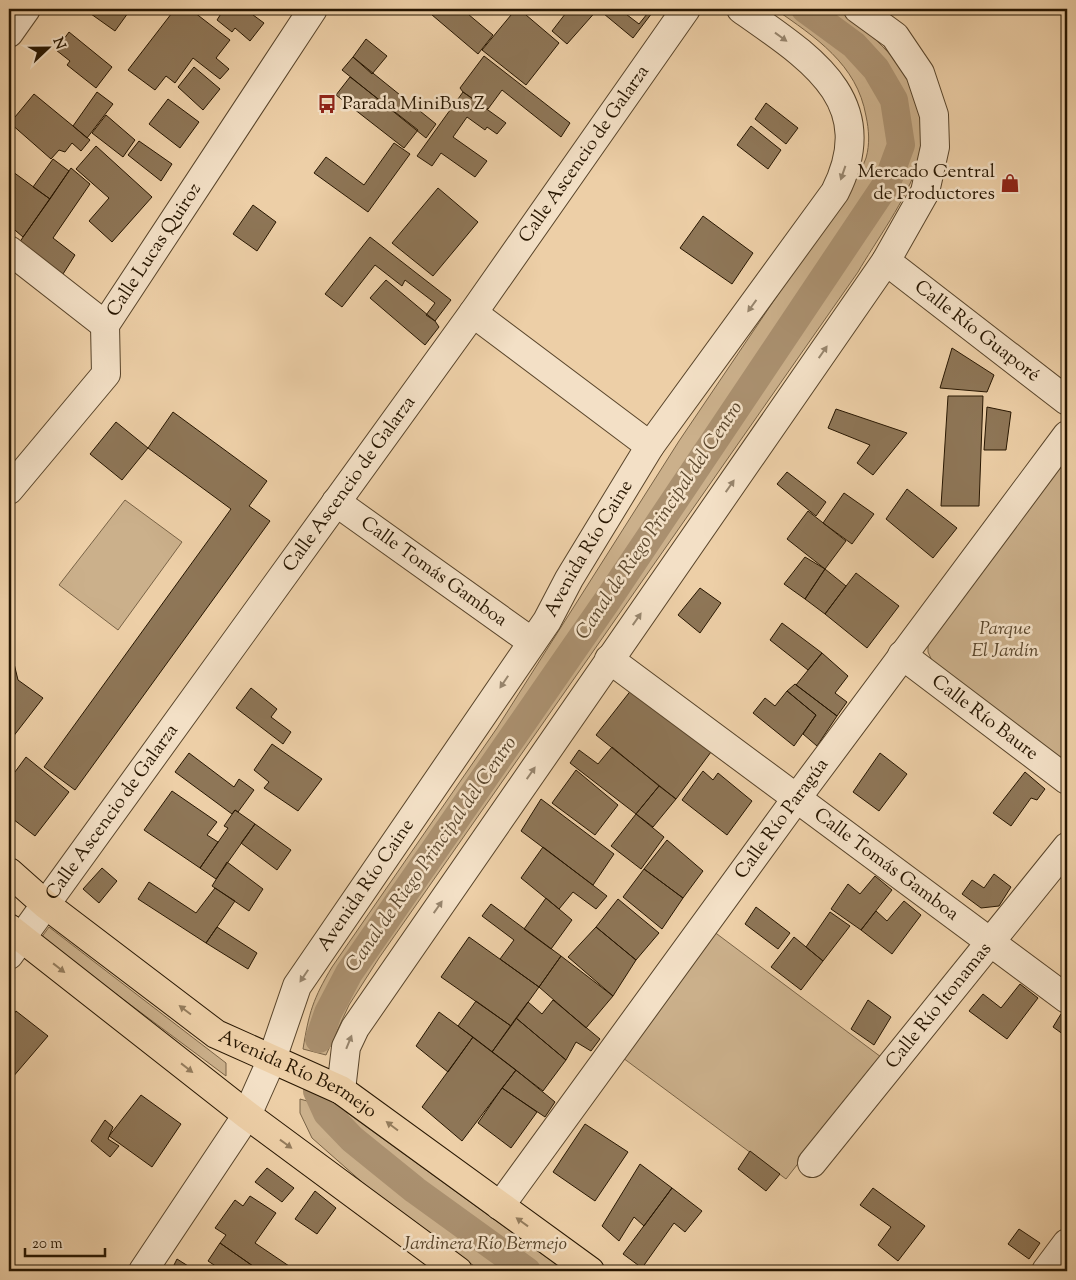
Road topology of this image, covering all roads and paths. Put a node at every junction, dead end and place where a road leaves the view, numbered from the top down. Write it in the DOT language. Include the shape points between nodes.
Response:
graph roads {
  1 [pos="26,9"];
  2 [pos="313,9"];
  3 [pos="686,9"];
  4 [pos="741,9"];
  5 [pos="858,9"];
  6 [pos="9,33"];
  7 [pos="9,250"];
  8 [pos="886,260"];
  9 [pos="473,312"];
  10 [pos="105,325"];
  11 [pos="1067,401"];
  12 [pos="1067,435"];
  13 [pos="650,446"];
  14 [pos="9,490"];
  15 [pos="336,502"];
  16 [pos="532,642"];
  17 [pos="902,655"];
  18 [pos="609,659"];
  19 [pos="1067,780"];
  20 [pos="796,799"];
  21 [pos="1067,847"];
  22 [pos="9,872"];
  23 [pos="45,904"];
  24 [pos="13,940"];
  25 [pos="992,942"];
  26 [pos="1067,999"];
  27 [pos="272,1059"];
  28 [pos="341,1090"];
  29 [pos="247,1115"];
  30 [pos="812,1163"];
  31 [pos="500,1206"];
  32 [pos="1067,1243"];
  33 [pos="143,1271"];
  34 [pos="458,1271"];
  35 [pos="590,1271"];
  36 [pos="1046,1271"];
  1 -- 6 [label="street"];
  2 -- 10 [label="street, Calle Lucas Quiroz"];
  3 -- 9 [label="street, Calle Ascencio de Galarza"];
  4 -- 13 [label="street, Avenida Río Caine, one-way" via="799,50 823,72 835,89 848,124 849,149 844,173 835,192"];
  5 -- 8 [label="street" via="895,36 920,73 934,115 935,147 925,192"];
  7 -- 10 [label="street"];
  8 -- 11 [label="street, Calle Río Guaporé"];
  18 -- 8 [label="street, one-way"];
  9 -- 13 [label="street"];
  9 -- 15 [label="street, Calle Ascencio de Galarza"];
  10 -- 14 [label="street, Calle Lucas Quiroz" via="106,374"];
  12 -- 17 [label="street, Calle Río Paragúa"];
  13 -- 16 [label="street, Avenida Río Caine" via="569,579 548,621"];
  15 -- 16 [label="street, Calle Tomás Gamboa"];
  15 -- 23 [label="street, Calle Ascencio de Galarza"];
  16 -- 27 [label="street, Avenida Río Caine, one-way" via="297,986"];
  17 -- 19 [label="street, Calle Río Baure"];
  17 -- 20 [label="street, Calle Río Paragúa"];
  18 -- 20 [label="street, Calle Tomás Gamboa"];
  28 -- 18 [label="street, one-way" via="346,1047 355,1028"];
  20 -- 25 [label="street, Calle Tomás Gamboa"];
  20 -- 31 [label="street, Calle Río Paragúa"];
  21 -- 25 [label="street, Calle Río Itonamas"];
  22 -- 23 [label="main road, Avenida Río Bermejo"];
  23 -- 24 [label="street, Calle Ascencio de Galarza"];
  27 -- 23 [label="main road, Avenida Río Bermejo, one-way" via="216,1034"];
  24 -- 29 [label="main road, one-way"];
  25 -- 26 [label="street, Calle Tomás Gamboa"];
  25 -- 30 [label="street, Calle Río Itonamas"];
  27 -- 28 [label="main road, Avenida Río Bermejo"];
  27 -- 29 [label="street, Avenida Río Caine"];
  31 -- 28 [label="main road, Avenida Río Bermejo, one-way"];
  29 -- 33 [label="street, Avenida Río Caine"];
  29 -- 34 [label="main road, one-way"];
  35 -- 31 [label="main road, Avenida Río Bermejo, one-way"];
  32 -- 36 [label="street"];
}
